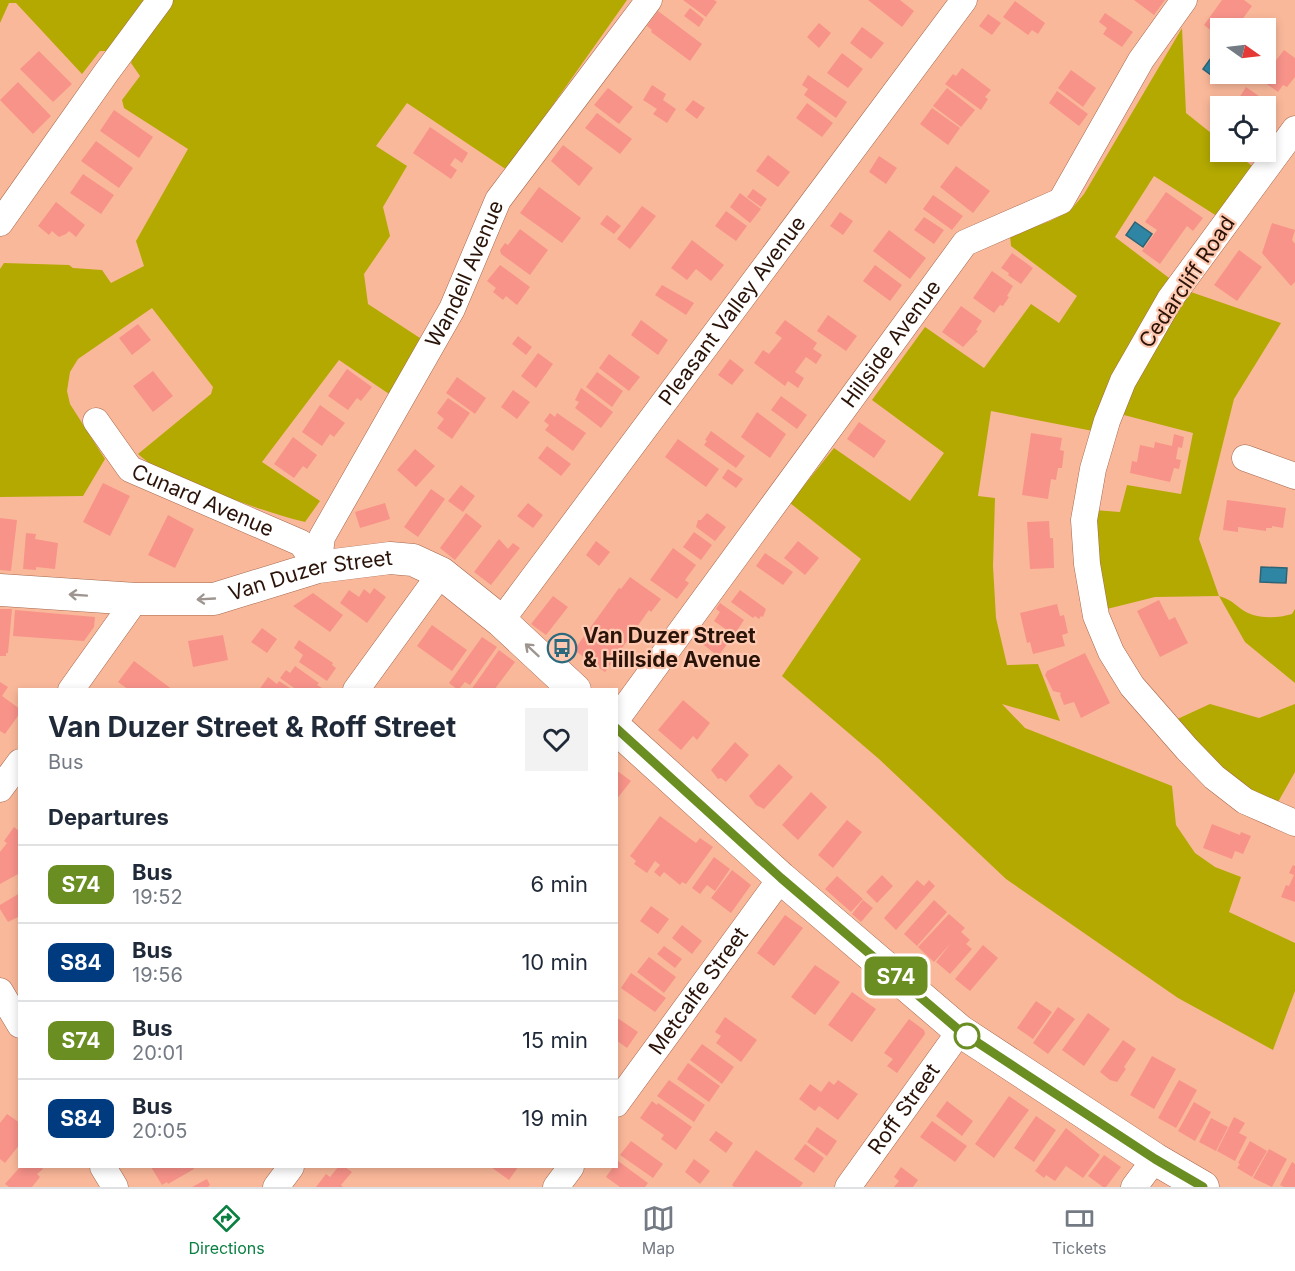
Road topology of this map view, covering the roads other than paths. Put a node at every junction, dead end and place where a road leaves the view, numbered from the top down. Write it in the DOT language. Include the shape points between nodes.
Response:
graph roads {
  1 [pos="160,0"];
  2 [pos="649,0"];
  3 [pos="964,0"];
  4 [pos="1184,0"];
  5 [pos="1295,129"];
  6 [pos="0,223"];
  7 [pos="96,421"];
  8 [pos="1245,458"];
  9 [pos="1295,476"];
  10 [pos="318,567"];
  11 [pos="441,573"];
  12 [pos="0,590"];
  13 [pos="136,600"];
  14 [pos="501,621"];
  15 [pos="72,688"];
  16 [pos="357,688"];
  17 [pos="573,688"];
  18 [pos="618,717"];
  19 [pos="618,730"];
  20 [pos="18,765"];
  21 [pos="0,789"];
  22 [pos="1295,823"];
  23 [pos="781,878"];
  24 [pos="0,991"];
  25 [pos="18,1022"];
  26 [pos="960,1031"];
  27 [pos="618,1101"];
  28 [pos="1155,1159"];
  29 [pos="104,1168"];
  30 [pos="290,1168"];
  31 [pos="570,1168"];
  32 [pos="115,1187"];
  33 [pos="276,1187"];
  34 [pos="556,1187"];
  35 [pos="848,1187"];
  36 [pos="1134,1187"];
  37 [pos="1203,1187"];
  1 -- 6 [label="street"];
  2 -- 10 [label="street, Wandell Avenue" via="498,200 453,309 322,537"];
  3 -- 14 [label="street, Pleasant Valley Avenue"];
  4 -- 18 [label="street, Hillside Avenue" via="1141,60 1061,201 965,243"];
  5 -- 22 [label="street, Cedarcliff Road" via="1170,299 1123,381 1098,450 1084,520 1096,616 1132,687 1214,777 1245,801"];
  7 -- 10 [label="street, Cunard Avenue" via="130,469 301,543"];
  8 -- 9 [label="street"];
  10 -- 11 [label="main road, Van Duzer Street" via="390,558 414,560"];
  10 -- 13 [label="main road, Van Duzer Street, one-way" via="214,599"];
  11 -- 14 [label="main road, Van Duzer Street"];
  11 -- 16 [label="street"];
  13 -- 12 [label="main road, Van Duzer Street, one-way"];
  13 -- 15 [label="street"];
  17 -- 14 [label="main road, Van Duzer Street, one-way"];
  19 -- 23 [label="main road"];
  20 -- 21 [label="street"];
  23 -- 26 [label="main road"];
  23 -- 27 [label="street, Metcalfe Street"];
  24 -- 25 [label="street"];
  26 -- 28 [label="main road"];
  26 -- 35 [label="street, Roff Street"];
  28 -- 36 [label="street"];
  28 -- 37 [label="main road"];
  29 -- 32 [label="street"];
  30 -- 33 [label="street"];
  31 -- 34 [label="street"];
}
